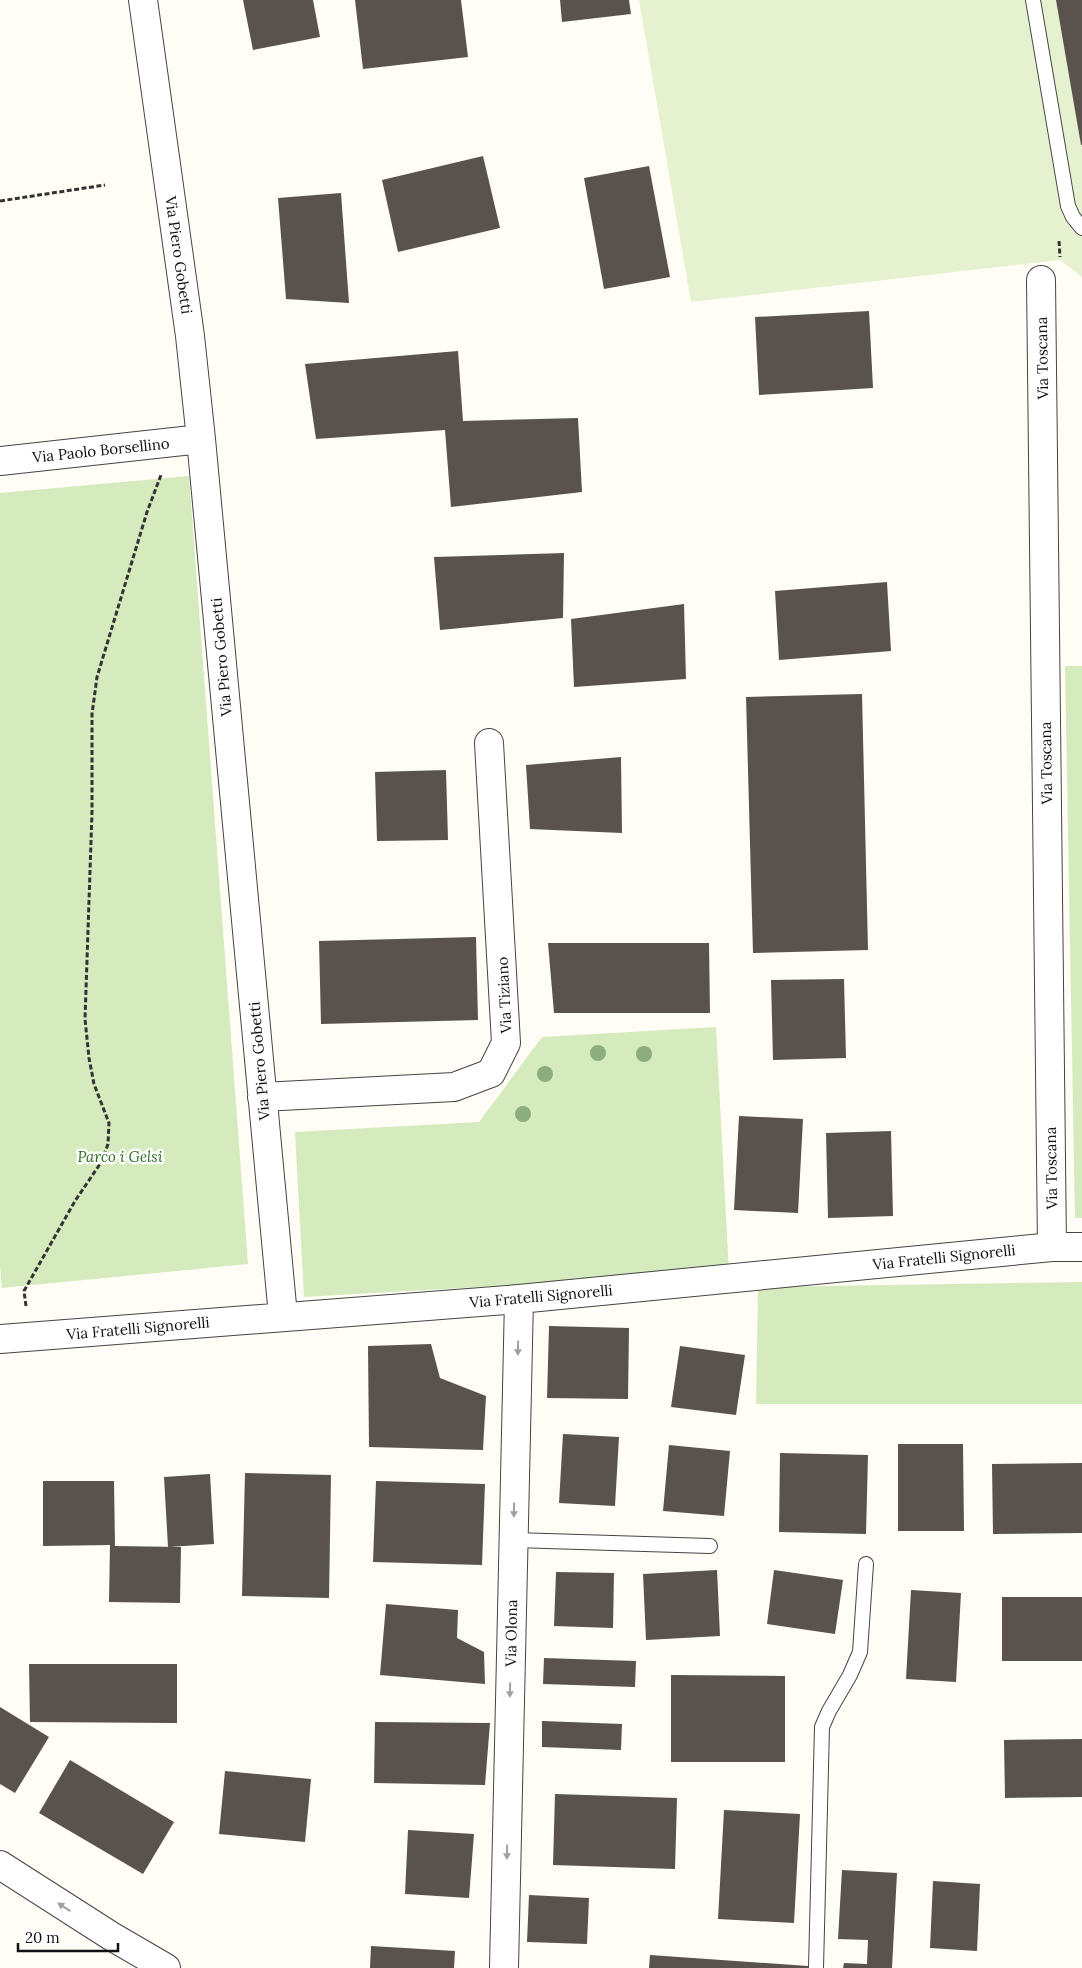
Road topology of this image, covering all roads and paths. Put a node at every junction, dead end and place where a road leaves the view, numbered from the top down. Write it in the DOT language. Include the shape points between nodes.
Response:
graph roads {
  1 [pos="143,0"];
  2 [pos="1033,0"];
  3 [pos="105,185"];
  4 [pos="0,201"];
  5 [pos="1068,206"];
  6 [pos="1082,228"];
  7 [pos="1041,280"];
  8 [pos="201,439"];
  9 [pos="173,442"];
  10 [pos="0,461"];
  11 [pos="489,743"];
  12 [pos="262,1097"];
  13 [pos="1052,1247"];
  14 [pos="1082,1247"];
  15 [pos="519,1299"];
  16 [pos="283,1316"];
  17 [pos="30,1337"];
  18 [pos="0,1339"];
  19 [pos="514,1540"];
  20 [pos="710,1546"];
  21 [pos="866,1564"];
  22 [pos="0,1866"];
  23 [pos="166,1968"];
  24 [pos="504,1968"];
  25 [pos="816,1968"];
  1 -- 8 [label="street, Via Piero Gobetti" via="190,336"];
  2 -- 5 [label="lane"];
  3 -- 4 [label="path"];
  5 -- 6 [label="lane"];
  5 -- 7 [label="path" via="1058,212 1060,260 1057,268"];
  7 -- 13 [label="street, Via Toscana"];
  8 -- 9 [label="street, Via Paolo Borsellino"];
  8 -- 12 [label="street, Via Piero Gobetti"];
  9 -- 10 [label="street, Via Paolo Borsellino"];
  9 -- 17 [label="path" via="147,512 93,698 85,1019 94,1084 109,1123 108,1144 102,1161 75,1201 24,1291"];
  11 -- 12 [label="street, Via Tiziano" via="506,1042 491,1072 454,1087"];
  12 -- 16 [label="street, Via Piero Gobetti"];
  13 -- 14 [label="street, Via Fratelli Signorelli"];
  13 -- 15 [label="street, Via Fratelli Signorelli"];
  15 -- 16 [label="street, Via Fratelli Signorelli"];
  15 -- 19 [label="street, Via Olona, one-way"];
  16 -- 17 [label="street, Via Fratelli Signorelli"];
  17 -- 18 [label="street, Via Fratelli Signorelli"];
  19 -- 20 [label="lane"];
  19 -- 24 [label="street, Via Olona, one-way"];
  21 -- 25 [label="lane" via="860,1652 822,1727"];
  23 -- 22 [label="street, one-way"];
}
